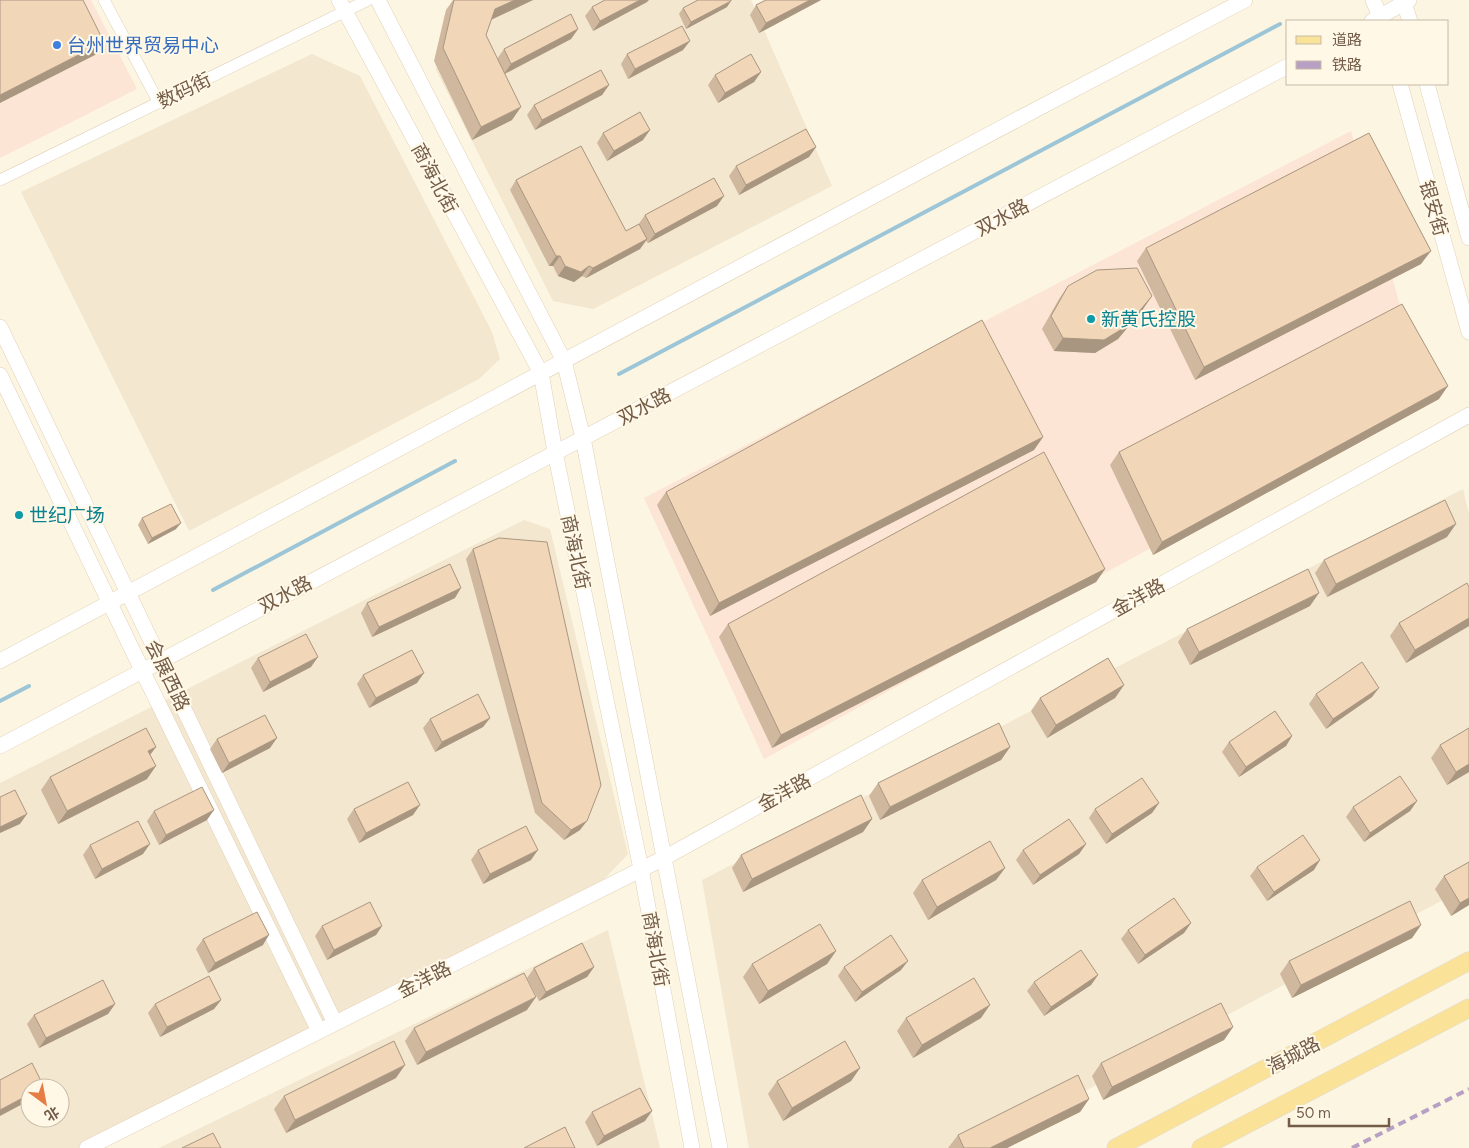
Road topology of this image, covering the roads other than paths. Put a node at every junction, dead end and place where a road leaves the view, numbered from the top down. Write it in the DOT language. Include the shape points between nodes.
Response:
graph roads {
  1 [pos="104,0"];
  2 [pos="368,0"];
  3 [pos="378,0"];
  4 [pos="1245,0"];
  5 [pos="1373,0"];
  6 [pos="1406,1"];
  7 [pos="342,6"];
  8 [pos="1378,20"];
  9 [pos="1410,20"];
  10 [pos="1286,67"];
  11 [pos="1400,85"];
  12 [pos="1427,85"];
  13 [pos="159,103"];
  14 [pos="0,180"];
  15 [pos="1469,238"];
  16 [pos="0,327"];
  17 [pos="1469,332"];
  18 [pos="564,361"];
  19 [pos="541,373"];
  20 [pos="0,375"];
  21 [pos="1469,415"];
  22 [pos="583,438"];
  23 [pos="555,452"];
  24 [pos="128,593"];
  25 [pos="109,603"];
  26 [pos="161,660"];
  27 [pos="0,661"];
  28 [pos="142,670"];
  29 [pos="0,746"];
  30 [pos="664,858"];
  31 [pos="642,869"];
  32 [pos="1469,961"];
  33 [pos="1469,1008"];
  34 [pos="335,1023"];
  35 [pos="319,1031"];
  36 [pos="87,1148"];
  37 [pos="692,1148"];
  38 [pos="720,1148"];
  39 [pos="1116,1148"];
  40 [pos="1201,1148"];
  1 -- 13 [label="street"];
  2 -- 7 [label="street, 数码街"];
  3 -- 18 [label="main road, 商海北街"];
  4 -- 18 [label="main road"];
  5 -- 8 [label="main road"];
  6 -- 8 [label="main road"];
  6 -- 9 [label="main road"];
  7 -- 13 [label="street, 数码街"];
  7 -- 19 [label="main road, 商海北街"];
  10 -- 22 [label="main road, 双水路"];
  11 -- 17 [label="main road, 银安街"];
  12 -- 15 [label="main road, 银安街"];
  13 -- 14 [label="street, 数码街"];
  16 -- 24 [label="main road, 会展西路"];
  18 -- 19 [label="main road"];
  18 -- 22 [label="main road, 商海北街"];
  19 -- 23 [label="main road, 商海北街"];
  19 -- 24 [label="main road"];
  20 -- 25 [label="main road, 会展西路"];
  21 -- 30 [label="main road, 金洋路"];
  22 -- 23 [label="main road, 双水路"];
  22 -- 30 [label="main road, 商海北街"];
  23 -- 26 [label="main road, 双水路"];
  23 -- 31 [label="main road, 商海北街"];
  24 -- 25 [label="main road"];
  24 -- 26 [label="main road, 会展西路"];
  25 -- 27 [label="main road"];
  25 -- 28 [label="main road, 会展西路"];
  26 -- 28 [label="main road, 双水路"];
  26 -- 34 [label="main road, 会展西路"];
  28 -- 29 [label="main road, 双水路"];
  28 -- 35 [label="main road, 会展西路"];
  30 -- 31 [label="main road, 金洋路"];
  30 -- 38 [label="main road, 商海北街"];
  31 -- 34 [label="main road, 金洋路"];
  31 -- 37 [label="main road, 商海北街"];
  32 -- 39 [label="main road, 海城路"];
  33 -- 40 [label="main road"];
  34 -- 35 [label="main road, 金洋路"];
  35 -- 36 [label="main road, 金洋路"];
}
